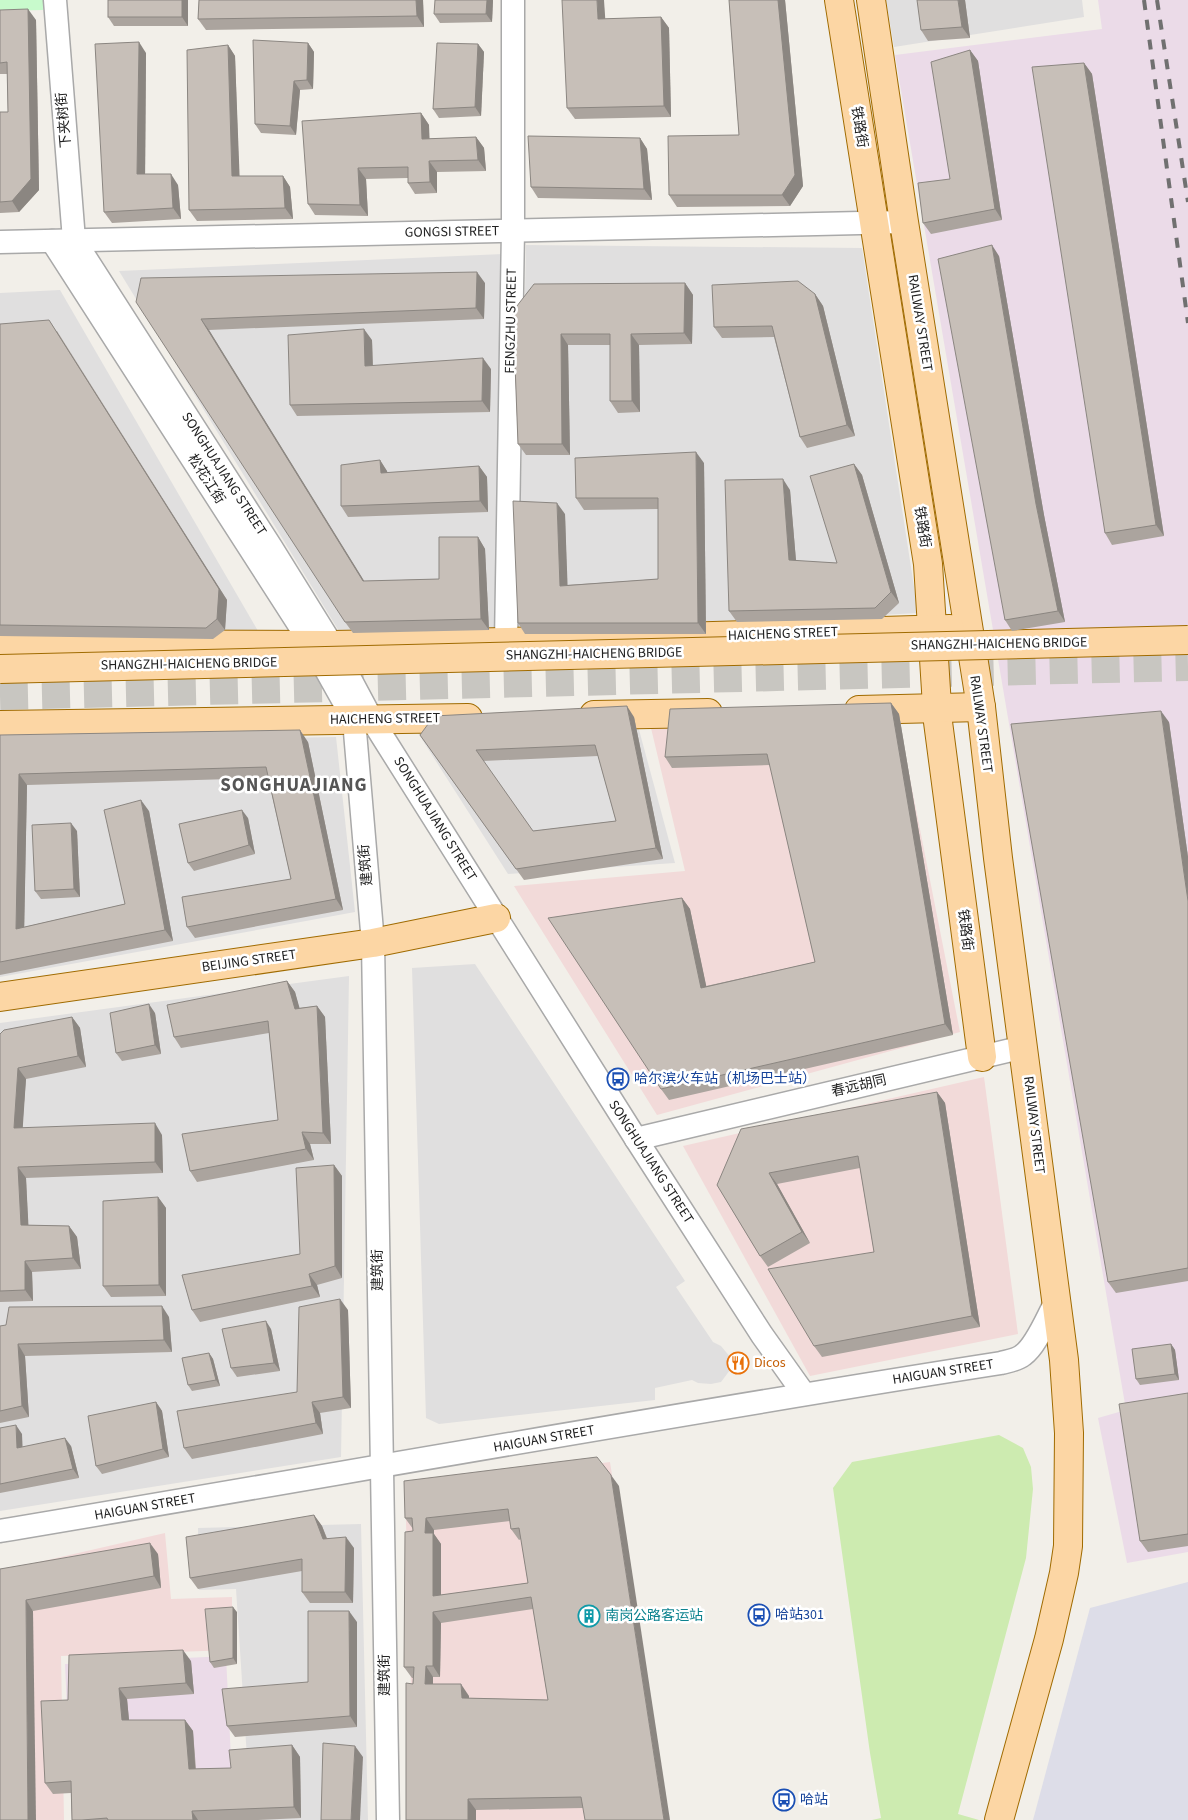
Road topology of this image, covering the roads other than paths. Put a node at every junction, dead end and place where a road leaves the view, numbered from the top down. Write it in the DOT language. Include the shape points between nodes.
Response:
graph roads {
  1 [pos="55,0"];
  2 [pos="513,0"];
  3 [pos="839,0"];
  4 [pos="871,0"];
  5 [pos="874,222"];
  6 [pos="904,222"];
  7 [pos="513,230"];
  8 [pos="62,240"];
  9 [pos="0,242"];
  10 [pos="967,628"];
  11 [pos="932,629"];
  12 [pos="1188,640"];
  13 [pos="506,642"];
  14 [pos="0,644"];
  15 [pos="322,645"];
  16 [pos="0,669"];
  17 [pos="981,707"];
  18 [pos="937,708"];
  19 [pos="838,710"];
  20 [pos="729,712"];
  21 [pos="570,716"];
  22 [pos="491,717"];
  23 [pos="363,720"];
  24 [pos="0,725"];
  25 [pos="496,918"];
  26 [pos="373,943"];
  27 [pos="0,997"];
  28 [pos="1024,1047"];
  29 [pos="982,1057"];
  30 [pos="636,1139"];
  31 [pos="1057,1300"];
  32 [pos="804,1394"];
  33 [pos="382,1467"];
  34 [pos="0,1531"];
  35 [pos="388,1820"];
  36 [pos="999,1820"];
  1 -- 8 [label="street, 下夹树街"];
  2 -- 7 [label="street, FENGZHU STREET"];
  3 -- 5 [label="main road, 铁路街"];
  4 -- 6 [label="main road, RAILWAY STREET"];
  5 -- 6 [label="street, GONGSI STREET"];
  5 -- 7 [label="street, GONGSI STREET"];
  5 -- 11 [label="main road, 铁路街" via="928,564"];
  6 -- 10 [label="main road, RAILWAY STREET"];
  7 -- 8 [label="street, GONGSI STREET"];
  7 -- 13 [label="street, FENGZHU STREET"];
  8 -- 9 [label="street, GONGSI STREET"];
  8 -- 15 [label="street, SONGHUAJIANG STREET" via="266,538"];
  10 -- 11 [label="main road, HAICHENG STREET"];
  10 -- 17 [label="main road, RAILWAY STREET"];
  11 -- 13 [label="main road, HAICHENG STREET"];
  11 -- 18 [label="main road, 铁路街"];
  12 -- 16 [label="main road, SHANGZHI-HAICHENG BRIDGE, bridge"];
  13 -- 15 [label="main road, HAICHENG STREET"];
  14 -- 15 [label="main road, HAICHENG STREET"];
  15 -- 23 [label="street, SONGHUAJIANG STREET"];
  17 -- 18 [label="main road"];
  17 -- 28 [label="main road, RAILWAY STREET"];
  18 -- 19 [label="main road"];
  18 -- 29 [label="main road, 铁路街"];
  20 -- 21 [label="main road"];
  22 -- 23 [label="main road, HAICHENG STREET"];
  23 -- 24 [label="main road, HAICHENG STREET"];
  23 -- 25 [label="street, SONGHUAJIANG STREET"];
  23 -- 26 [label="street, 建筑街"];
  25 -- 26 [label="main road, BEIJING STREET"];
  25 -- 30 [label="street, SONGHUAJIANG STREET"];
  26 -- 27 [label="main road, BEIJING STREET"];
  26 -- 33 [label="street, 建筑街"];
  28 -- 29 [label="street, 春远胡同"];
  28 -- 31 [label="main road, RAILWAY STREET"];
  29 -- 30 [label="street, 春远胡同"];
  30 -- 32 [label="street, SONGHUAJIANG STREET" via="762,1335"];
  31 -- 32 [label="street, HAIGUAN STREET" via="1032,1346 1015,1359"];
  31 -- 36 [label="main road, RAILWAY STREET" via="1069,1433 1068,1546 1049,1639"];
  32 -- 33 [label="street, HAIGUAN STREET"];
  33 -- 34 [label="street, HAIGUAN STREET"];
  33 -- 35 [label="street, 建筑街"];
}
